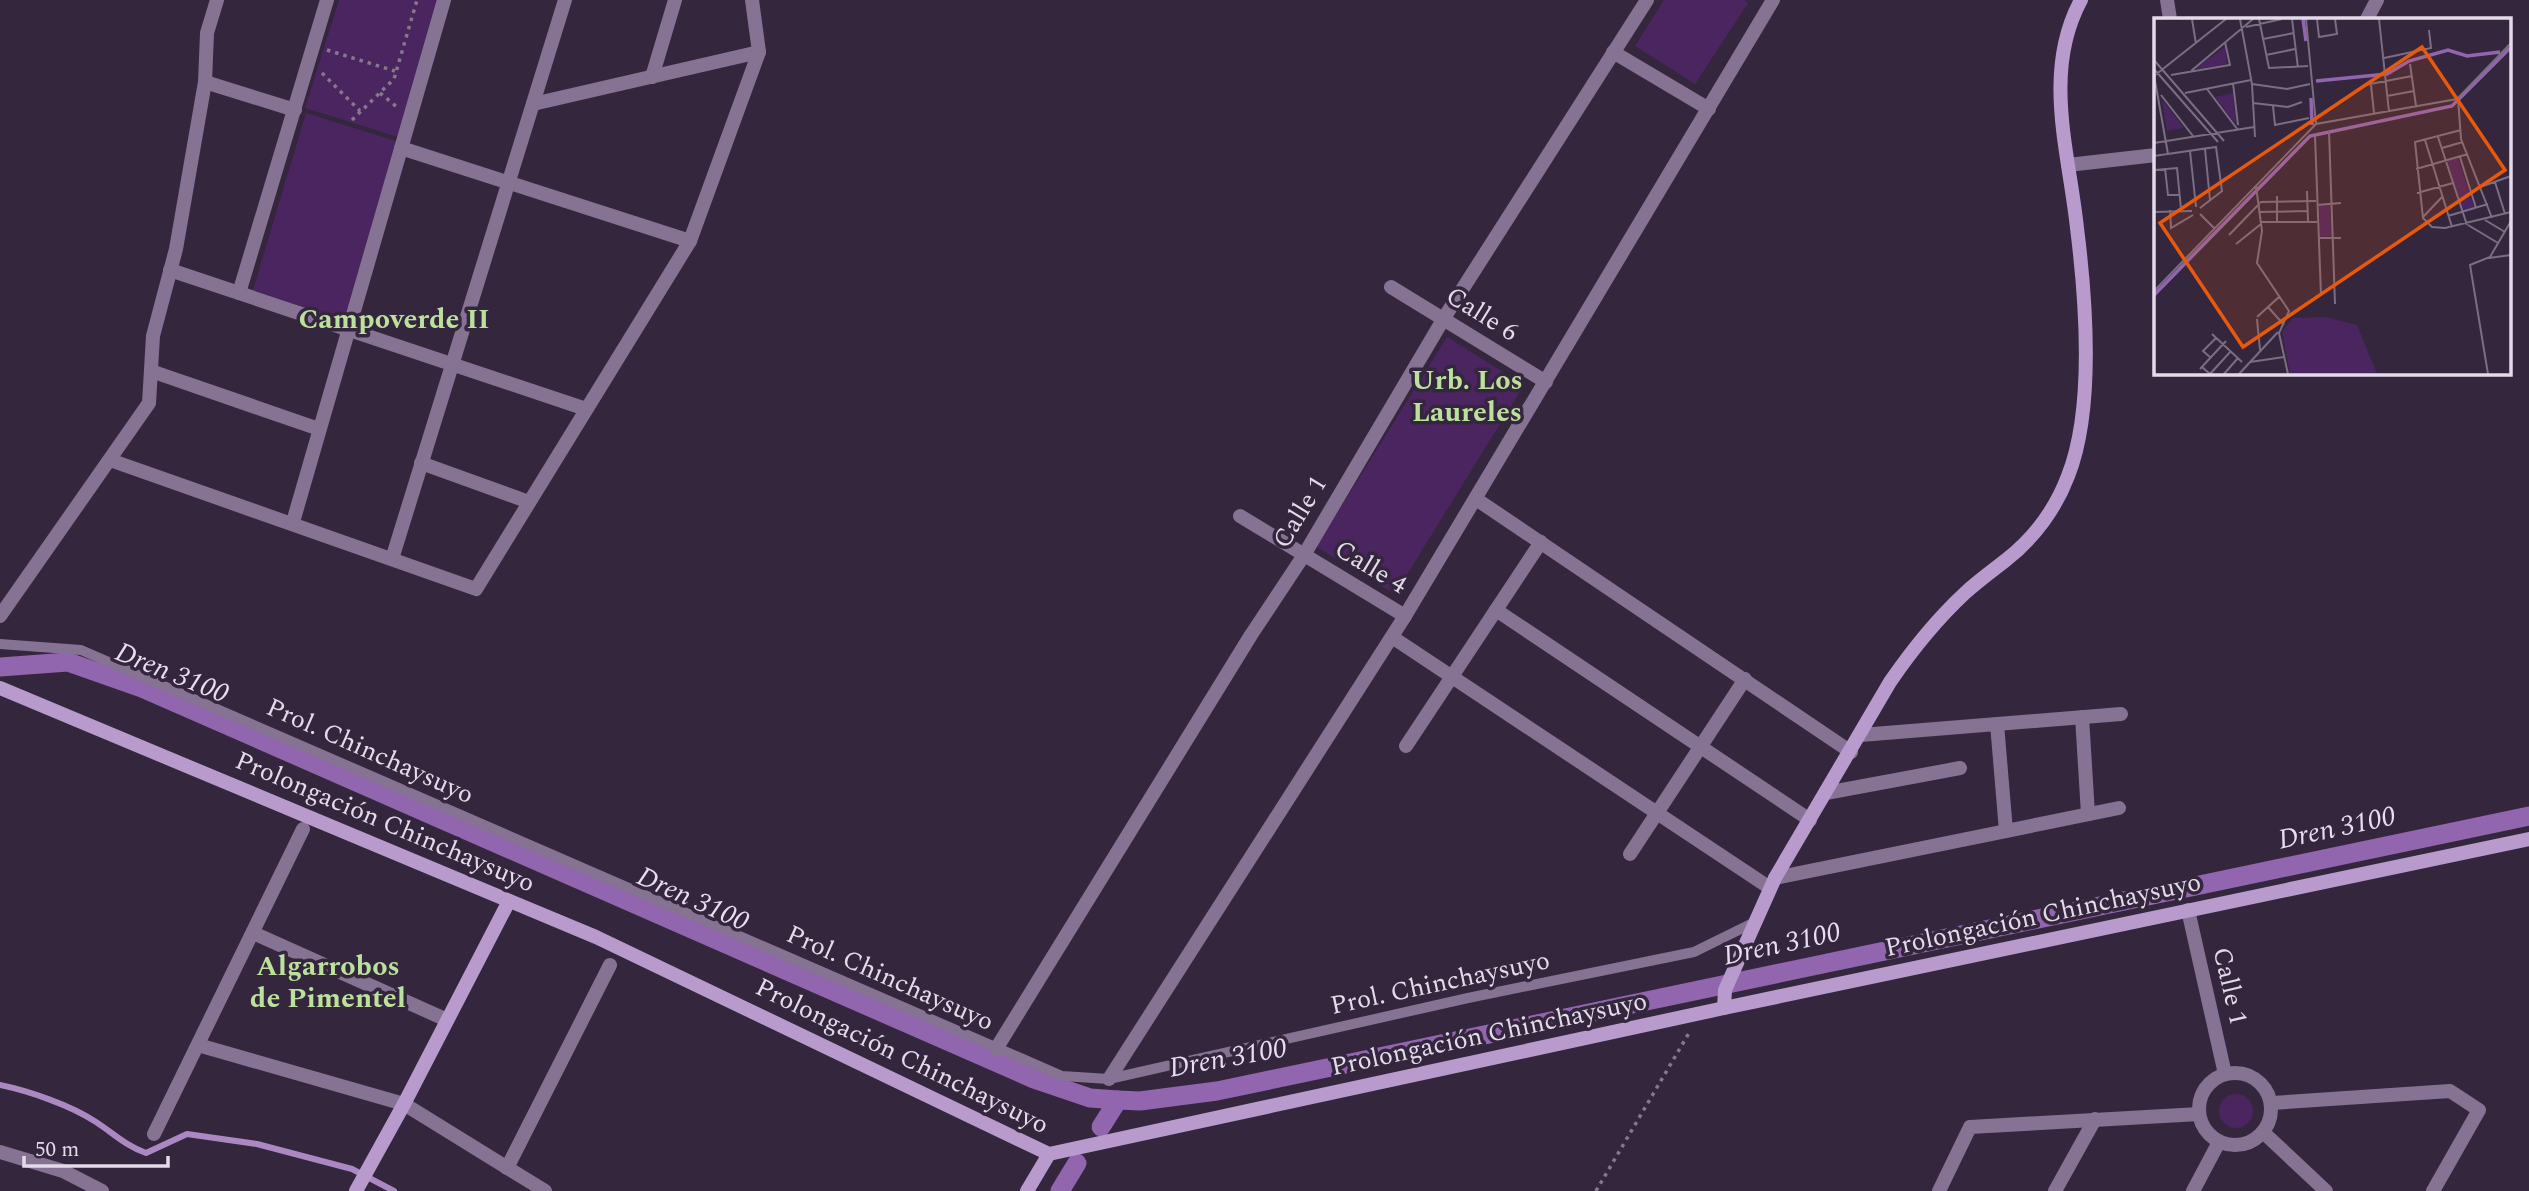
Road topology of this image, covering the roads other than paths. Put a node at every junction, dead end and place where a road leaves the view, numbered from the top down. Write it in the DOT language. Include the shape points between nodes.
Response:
graph roads {
  1 [pos="217,0"];
  2 [pos="327,0"];
  3 [pos="444,0"];
  4 [pos="565,0"];
  5 [pos="675,0"];
  6 [pos="752,0"];
  7 [pos="1647,0"];
  8 [pos="1773,0"];
  9 [pos="2081,0"];
  10 [pos="2167,0"];
  11 [pos="2377,0"];
  12 [pos="2170,18"];
  13 [pos="2368,18"];
  14 [pos="758,52"];
  15 [pos="1613,52"];
  16 [pos="652,76"];
  17 [pos="205,82"];
  18 [pos="533,104"];
  19 [pos="1709,109"];
  20 [pos="295,110"];
  21 [pos="401,148"];
  22 [pos="2154,155"];
  23 [pos="2068,165"];
  24 [pos="509,182"];
  25 [pos="690,241"];
  26 [pos="170,270"];
  27 [pos="1391,287"];
  28 [pos="240,293"];
  29 [pos="1444,318"];
  30 [pos="348,330"];
  31 [pos="452,364"];
  32 [pos="151,371"];
  33 [pos="1546,382"];
  34 [pos="586,409"];
  35 [pos="319,429"];
  36 [pos="110,460"];
  37 [pos="421,463"];
  38 [pos="1476,499"];
  39 [pos="529,502"];
  40 [pos="1240,516"];
  41 [pos="293,522"];
  42 [pos="1541,542"];
  43 [pos="1304,555"];
  44 [pos="392,559"];
  45 [pos="1496,610"];
  46 [pos="0,616"];
  47 [pos="1405,616"];
  48 [pos="1392,637"];
  49 [pos="0,644"];
  50 [pos="1452,677"];
  51 [pos="1745,679"];
  52 [pos="0,688"];
  53 [pos="2121,714"];
  54 [pos="2082,717"];
  55 [pos="1997,724"];
  56 [pos="1861,735"];
  57 [pos="1406,746"];
  58 [pos="1700,747"];
  59 [pos="1851,752"];
  60 [pos="1960,768"];
  61 [pos="1826,793"];
  62 [pos="2119,808"];
  63 [pos="1657,812"];
  64 [pos="2088,814"];
  65 [pos="1810,820"];
  66 [pos="303,829"];
  67 [pos="2006,831"];
  68 [pos="2529,839"];
  69 [pos="1630,854"];
  70 [pos="1772,883"];
  71 [pos="509,901"];
  72 [pos="2188,910"];
  73 [pos="1755,922"];
  74 [pos="253,933"];
  75 [pos="610,965"];
  76 [pos="1724,1008"];
  77 [pos="447,1020"];
  78 [pos="198,1045"];
  79 [pos="996,1049"];
  80 [pos="2225,1074"];
  81 [pos="1109,1079"];
  82 [pos="2272,1103"];
  83 [pos="404,1104"];
  84 [pos="2199,1114"];
  85 [pos="2095,1119"];
  86 [pos="2263,1133"];
  87 [pos="154,1134"];
  88 [pos="2219,1142"];
  89 [pos="0,1152"];
  90 [pos="1049,1154"];
  91 [pos="507,1168"];
  92 [pos="358,1186"];
  93 [pos="102,1191"];
  94 [pos="545,1191"];
  95 [pos="1027,1191"];
  96 [pos="1939,1191"];
  97 [pos="2055,1191"];
  98 [pos="2193,1191"];
  99 [pos="2326,1191"];
  100 [pos="2433,1191"];
  1 -- 17 [label="street" via="207,33"];
  2 -- 20 [label="street"];
  3 -- 21 [label="street"];
  4 -- 18 [label="street"];
  5 -- 16 [label="street"];
  6 -- 14 [label="street"];
  7 -- 15 [label="street, Calle 1"];
  8 -- 19 [label="street"];
  9 -- 23 [label="street" via="2067,33 2060,74"];
  10 -- 12 [label="street"];
  11 -- 13 [label="street"];
  14 -- 16 [label="street"];
  14 -- 25 [label="street"];
  15 -- 19 [label="street"];
  15 -- 29 [label="street, Calle 1"];
  16 -- 18 [label="street"];
  17 -- 20 [label="street"];
  17 -- 26 [label="street"];
  18 -- 24 [label="street"];
  19 -- 33 [label="street"];
  20 -- 28 [label="street"];
  21 -- 24 [label="street"];
  21 -- 30 [label="street"];
  22 -- 23 [label="street"];
  23 -- 56 [label="street" via="2082,280 2085,369 2081,430 2068,475 2037,530 1974,584 1907,657"];
  24 -- 25 [label="street"];
  24 -- 31 [label="street"];
  25 -- 34 [label="street"];
  26 -- 28 [label="street"];
  26 -- 32 [label="street" via="153,336"];
  27 -- 29 [label="street, Calle 6"];
  28 -- 30 [label="street"];
  29 -- 33 [label="street, Calle 6"];
  29 -- 43 [label="street, Calle 1"];
  30 -- 31 [label="street"];
  30 -- 35 [label="street"];
  31 -- 34 [label="street"];
  31 -- 37 [label="street"];
  32 -- 35 [label="street"];
  32 -- 36 [label="street" via="149,403"];
  33 -- 38 [label="street"];
  34 -- 39 [label="street"];
  35 -- 41 [label="street"];
  36 -- 41 [label="street"];
  36 -- 46 [label="street"];
  37 -- 39 [label="street"];
  37 -- 44 [label="street"];
  38 -- 42 [label="street"];
  38 -- 47 [label="street"];
  39 -- 44 [label="street" via="476,589"];
  40 -- 43 [label="street, Calle 4"];
  41 -- 44 [label="street"];
  42 -- 45 [label="street"];
  42 -- 51 [label="street"];
  43 -- 47 [label="street, Calle 4"];
  43 -- 79 [label="street, Calle 1"];
  45 -- 50 [label="street"];
  45 -- 58 [label="street"];
  47 -- 48 [label="street"];
  48 -- 50 [label="street"];
  48 -- 81 [label="street"];
  49 -- 79 [label="lane, Prol. Chinchaysuyo" via="81,650"];
  50 -- 57 [label="street"];
  50 -- 63 [label="street"];
  51 -- 58 [label="street"];
  51 -- 59 [label="street"];
  52 -- 71 [label="street, Prolongación Chinchaysuyo"];
  53 -- 54 [label="street"];
  54 -- 55 [label="street"];
  54 -- 64 [label="street"];
  55 -- 56 [label="street"];
  55 -- 67 [label="street"];
  56 -- 59 [label="street"];
  58 -- 63 [label="street"];
  58 -- 65 [label="street"];
  59 -- 61 [label="street"];
  60 -- 61 [label="street"];
  61 -- 65 [label="street"];
  62 -- 64 [label="street"];
  63 -- 69 [label="street"];
  63 -- 70 [label="street"];
  64 -- 67 [label="street"];
  65 -- 70 [label="street"];
  66 -- 74 [label="street"];
  67 -- 70 [label="street"];
  68 -- 72 [label="street, Prolongación Chinchaysuyo"];
  70 -- 73 [label="street"];
  71 -- 77 [label="street"];
  71 -- 90 [label="street, Prolongación Chinchaysuyo" via="607,942"];
  72 -- 76 [label="street, Prolongación Chinchaysuyo"];
  72 -- 80 [label="street, Calle 1"];
  73 -- 76 [label="street" via="1725,990"];
  73 -- 81 [label="lane, Prol. Chinchaysuyo" via="1693,952"];
  74 -- 77 [label="street"];
  74 -- 78 [label="street"];
  75 -- 91 [label="street"];
  76 -- 90 [label="street, Prolongación Chinchaysuyo"];
  77 -- 83 [label="street"];
  78 -- 83 [label="street"];
  78 -- 87 [label="street"];
  79 -- 81 [label="lane, Prol. Chinchaysuyo" via="1062,1076"];
  80 -- 82 [label="street" via="2255,1078"];
  80 -- 84 [label="street" via="2204,1089"];
  82 -- 86 [label="street"];
  82 -- 100 [label="street" via="2450,1091 2479,1110"];
  83 -- 91 [label="street"];
  83 -- 92 [label="street"];
  84 -- 85 [label="street"];
  84 -- 88 [label="street" via="2206,1131"];
  85 -- 96 [label="street" via="1970,1127"];
  85 -- 97 [label="street"];
  86 -- 88 [label="street" via="2243,1145"];
  86 -- 99 [label="street"];
  88 -- 98 [label="street"];
  89 -- 93 [label="street" via="63,1171"];
  90 -- 95 [label="street"];
  91 -- 94 [label="street"];
}
